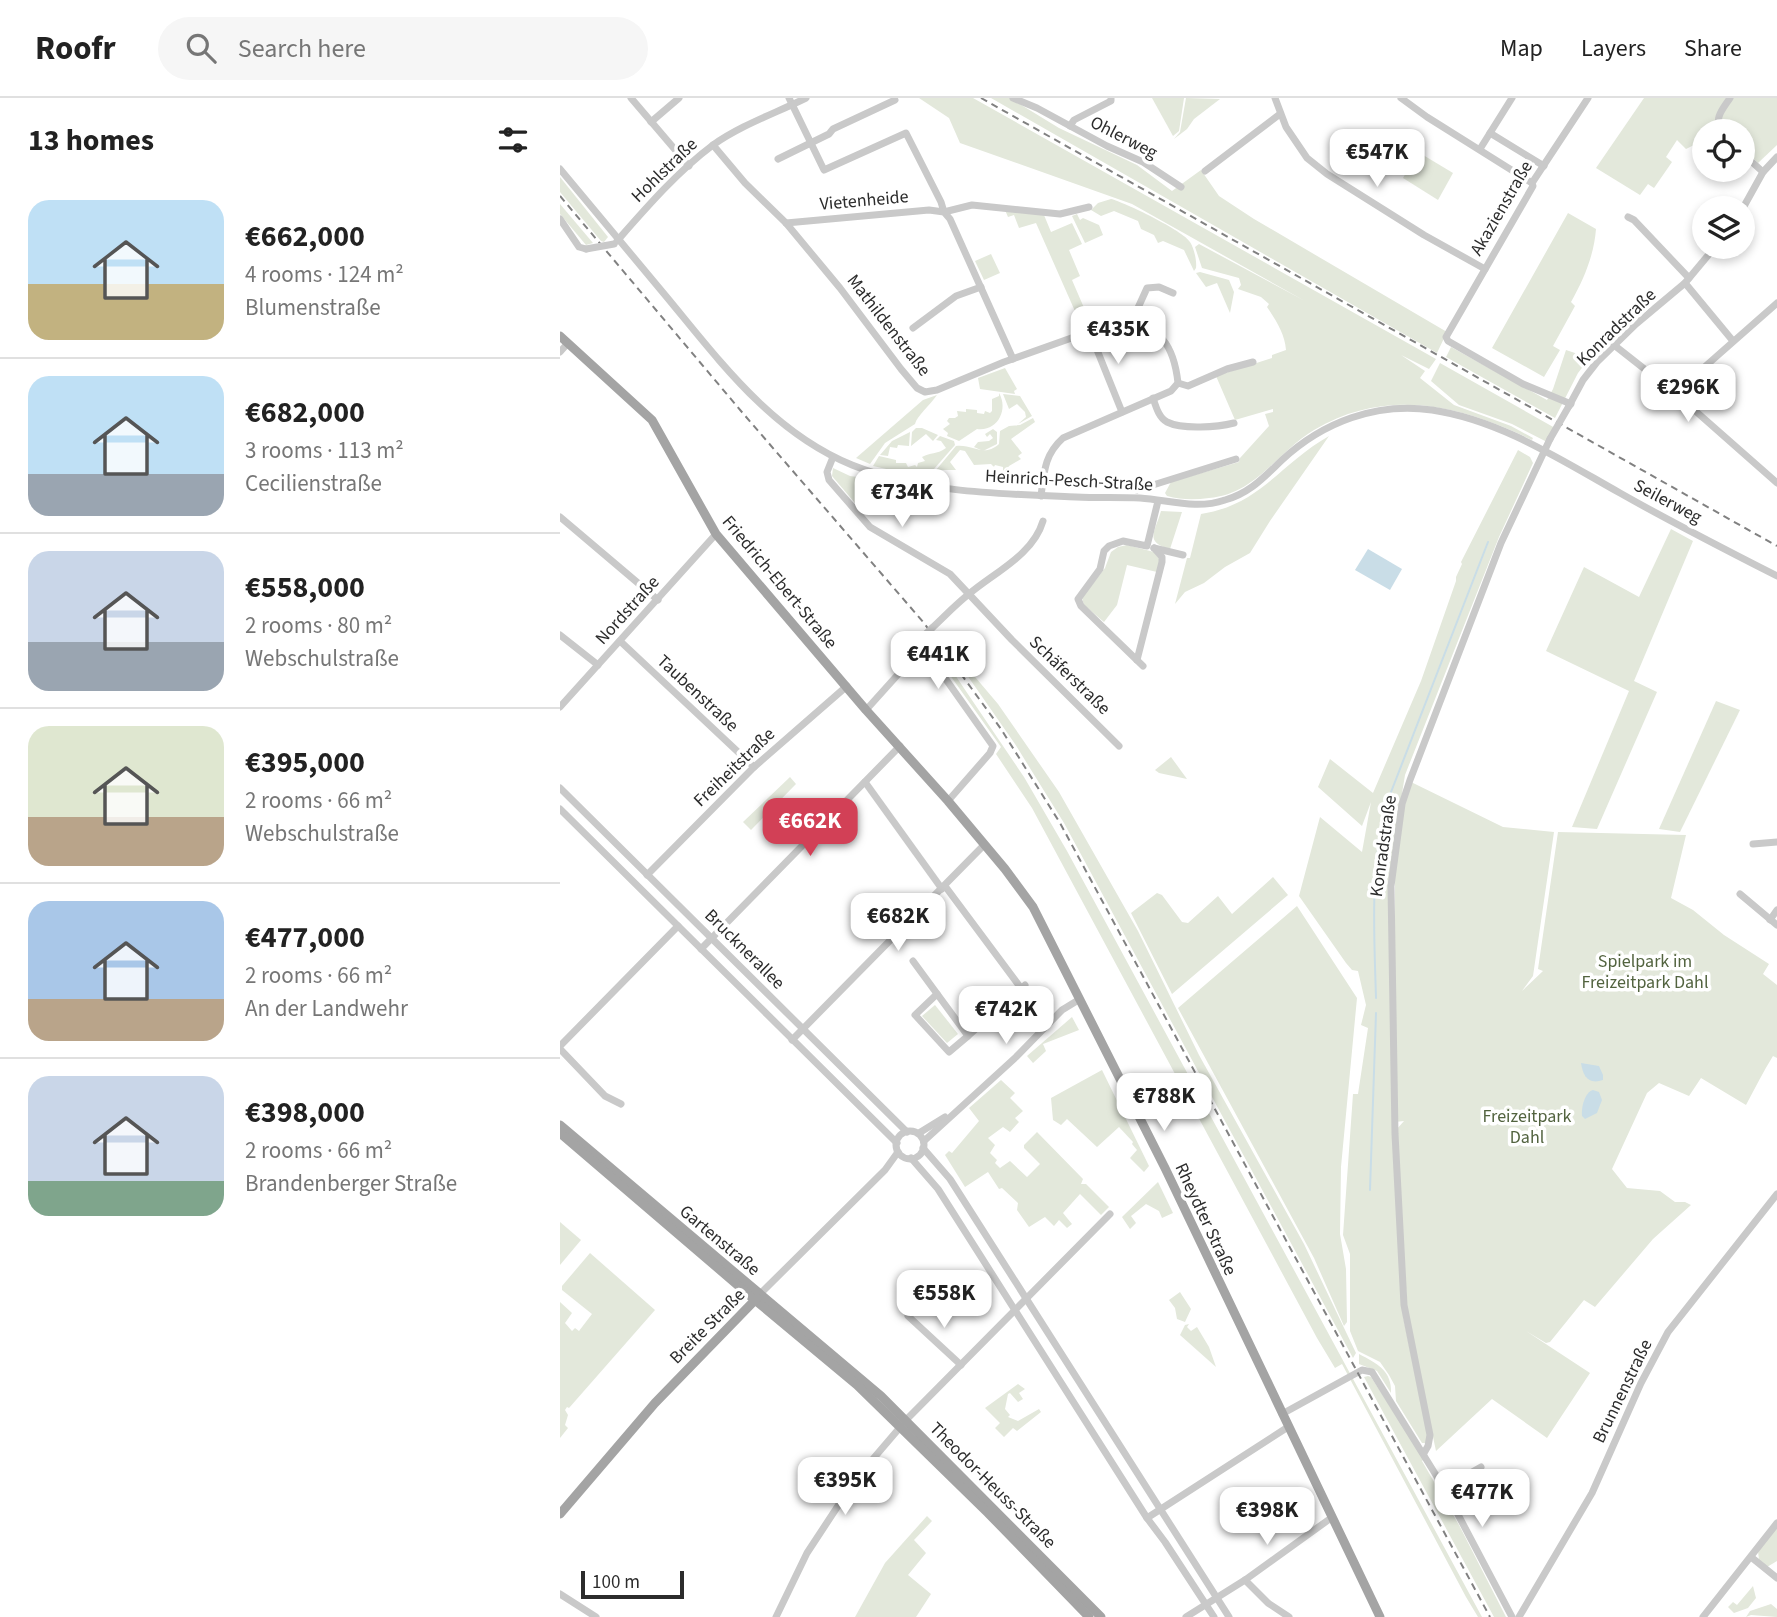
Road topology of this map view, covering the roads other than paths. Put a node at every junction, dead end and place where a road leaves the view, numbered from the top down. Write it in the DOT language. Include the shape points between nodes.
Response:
graph roads {
  1 [pos="631,98"];
  2 [pos="679,98"];
  3 [pos="806,98"];
  4 [pos="894,98"];
  5 [pos="1013,98"];
  6 [pos="1111,98"];
  7 [pos="1275,98"];
  8 [pos="1401,98"];
  9 [pos="1512,98"];
  10 [pos="1588,98"];
  11 [pos="1730,98"];
  12 [pos="791,101"];
  13 [pos="1280,114"];
  14 [pos="1718,119"];
  15 [pos="651,122"];
  16 [pos="1070,127"];
  17 [pos="1490,133"];
  18 [pos="812,143"];
  19 [pos="713,145"];
  20 [pos="1480,149"];
  21 [pos="1777,157"];
  22 [pos="778,159"];
  23 [pos="1755,165"];
  24 [pos="689,166"];
  25 [pos="1544,166"];
  26 [pos="560,169"];
  27 [pos="1205,171"];
  28 [pos="1763,172"];
  29 [pos="1532,183"];
  30 [pos="1181,187"];
  31 [pos="1750,196"];
  32 [pos="1089,207"];
  33 [pos="944,212"];
  34 [pos="1628,217"];
  35 [pos="560,219"];
  36 [pos="786,223"];
  37 [pos="616,242"];
  38 [pos="1705,259"];
  39 [pos="1485,269"];
  40 [pos="1687,281"];
  41 [pos="981,287"];
  42 [pos="1173,293"];
  43 [pos="1777,303"];
  44 [pos="1132,321"];
  45 [pos="913,328"];
  46 [pos="1089,330"];
  47 [pos="560,336"];
  48 [pos="1733,341"];
  49 [pos="568,343"];
  50 [pos="1614,345"];
  51 [pos="560,352"];
  52 [pos="1013,359"];
  53 [pos="1253,362"];
  54 [pos="1178,383"];
  55 [pos="1675,393"];
  56 [pos="1153,398"];
  57 [pos="1570,405"];
  58 [pos="1122,412"];
  59 [pos="1234,423"];
  60 [pos="1545,451"];
  61 [pos="833,457"];
  62 [pos="1236,459"];
  63 [pos="1777,483"];
  64 [pos="1137,490"];
  65 [pos="1041,496"];
  66 [pos="1158,500"];
  67 [pos="560,517"];
  68 [pos="1043,521"];
  69 [pos="716,534"];
  70 [pos="1150,547"];
  71 [pos="1183,555"];
  72 [pos="1777,576"];
  73 [pos="968,594"];
  74 [pos="658,600"];
  75 [pos="560,635"];
  76 [pos="620,641"];
  77 [pos="911,660"];
  78 [pos="598,665"];
  79 [pos="847,686"];
  80 [pos="560,707"];
  81 [pos="866,710"];
  82 [pos="1119,746"];
  83 [pos="900,747"];
  84 [pos="754,767"];
  85 [pos="864,782"];
  86 [pos="560,788"];
  87 [pos="948,801"];
  88 [pos="560,809"];
  89 [pos="1777,842"];
  90 [pos="1754,844"];
  91 [pos="984,845"];
  92 [pos="647,875"];
  93 [pos="943,887"];
  94 [pos="1740,894"];
  95 [pos="1777,909"];
  96 [pos="1773,922"];
  97 [pos="678,926"];
  98 [pos="711,938"];
  99 [pos="701,949"];
  100 [pos="913,961"];
  101 [pos="1024,987"];
  102 [pos="937,994"];
  103 [pos="1080,999"];
  104 [pos="1035,1007"];
  105 [pos="803,1029"];
  106 [pos="968,1036"];
  107 [pos="792,1040"];
  108 [pos="560,1047"];
  109 [pos="621,1104"];
  110 [pos="560,1125"];
  111 [pos="907,1132"];
  112 [pos="560,1133"];
  113 [pos="922,1141"];
  114 [pos="897,1143"];
  115 [pos="904,1156"];
  116 [pos="1777,1194"];
  117 [pos="1110,1214"];
  118 [pos="757,1297"];
  119 [pos="1027,1298"];
  120 [pos="1016,1309"];
  121 [pos="908,1316"];
  122 [pos="961,1365"];
  123 [pos="859,1381"];
  124 [pos="1283,1414"];
  125 [pos="1101,1416"];
  126 [pos="905,1422"];
  127 [pos="1088,1424"];
  128 [pos="1288,1427"];
  129 [pos="1424,1453"];
  130 [pos="1481,1467"];
  131 [pos="1444,1488"];
  132 [pos="1162,1509"];
  133 [pos="560,1514"];
  134 [pos="1147,1518"];
  135 [pos="1331,1518"];
  136 [pos="1777,1523"];
  137 [pos="1751,1557"];
  138 [pos="1777,1578"];
  139 [pos="1245,1580"];
  140 [pos="560,1594"];
  141 [pos="1217,1598"];
  142 [pos="1205,1604"];
  143 [pos="596,1617"];
  144 [pos="776,1617"];
  145 [pos="1089,1617"];
  146 [pos="1101,1617"];
  147 [pos="1186,1617"];
  148 [pos="1214,1617"];
  149 [pos="1229,1617"];
  150 [pos="1289,1617"];
  151 [pos="1380,1617"];
  152 [pos="1512,1617"];
  153 [pos="1519,1617"];
  154 [pos="1703,1617"];
  1 -- 15 [label="street"];
  2 -- 15 [label="street"];
  3 -- 12 [label="street, Hohlstraße"];
  4 -- 18 [label="street"];
  5 -- 16 [label="street, Ohlerweg"];
  6 -- 16 [label="street"];
  7 -- 13 [label="street"];
  8 -- 20 [label="street"];
  9 -- 17 [label="street"];
  10 -- 25 [label="street, Akazienstraße"];
  11 -- 14 [label="street"];
  12 -- 18 [label="street"];
  12 -- 19 [label="street, Hohlstraße"];
  13 -- 27 [label="street"];
  13 -- 39 [label="street" via="1294,142 1327,174"];
  15 -- 24 [label="street"];
  16 -- 30 [label="street, Ohlerweg" via="1143,162"];
  17 -- 20 [label="street"];
  17 -- 25 [label="street"];
  18 -- 22 [label="street"];
  18 -- 33 [label="street" via="824,170 906,133"];
  19 -- 24 [label="street, Hohlstraße"];
  19 -- 36 [label="street, Mathildenstraße"];
  20 -- 29 [label="street"];
  21 -- 28 [label="street"];
  23 -- 28 [label="street"];
  24 -- 37 [label="street, Hohlstraße"];
  25 -- 29 [label="street, Akazienstraße"];
  26 -- 37 [label="street, Heinrich-Pesch-Straße"];
  28 -- 31 [label="street"];
  29 -- 39 [label="street, Akazienstraße"];
  32 -- 33 [label="street, Vietenheide" via="1060,214 972,205"];
  33 -- 36 [label="street, Vietenheide"];
  33 -- 41 [label="street"];
  34 -- 40 [label="street"];
  35 -- 37 [label="street, bridge" via="579,247"];
  36 -- 52 [label="street, Mathildenstraße" via="916,388 937,390"];
  37 -- 61 [label="street, Heinrich-Pesch-Straße" via="768,413"];
  38 -- 40 [label="street, Konradstraße"];
  39 -- 57 [label="street, Akazienstraße" via="1448,341"];
  40 -- 48 [label="street"];
  40 -- 50 [label="street, Konradstraße"];
  41 -- 45 [label="street" via="956,296"];
  41 -- 52 [label="street"];
  42 -- 44 [label="street" via="1147,288"];
  43 -- 48 [label="street"];
  44 -- 46 [label="street, Mathildenstraße"];
  44 -- 54 [label="street" via="1164,339 1175,359"];
  46 -- 52 [label="street, Mathildenstraße"];
  46 -- 58 [label="street"];
  47 -- 49 [label="main road, Friedrich-Ebert-Straße"];
  48 -- 55 [label="street"];
  49 -- 51 [label="street"];
  49 -- 69 [label="main road, Friedrich-Ebert-Straße" via="652,420"];
  50 -- 55 [label="street"];
  50 -- 57 [label="street, Konradstraße" via="1597,362"];
  53 -- 54 [label="street" via="1188,386"];
  54 -- 56 [label="street"];
  55 -- 63 [label="street"];
  56 -- 58 [label="street"];
  56 -- 59 [label="street" via="1160,415 1170,423 1215,428"];
  57 -- 60 [label="street, Konradstraße, bridge"];
  58 -- 65 [label="street" via="1063,438 1053,447 1045,464"];
  60 -- 66 [label="street, Heinrich-Pesch-Straße" via="1461,416 1432,410 1381,410 1313,435 1241,494 1203,505"];
  60 -- 72 [label="street, Seilerweg"];
  60 -- 129 [label="street, Konradstraße" via="1501,543 1410,780 1395,852 1391,948 1398,1216 1406,1322 1430,1435"];
  61 -- 65 [label="street, Heinrich-Pesch-Straße" via="909,483"];
  61 -- 73 [label="street, Schäferstraße" via="829,480 870,527 939,566"];
  62 -- 64 [label="street, Heinrich-Pesch-Straße"];
  65 -- 66 [label="street, Heinrich-Pesch-Straße"];
  66 -- 70 [label="street"];
  67 -- 74 [label="street"];
  68 -- 73 [label="street" via="1025,550"];
  69 -- 74 [label="street, Nordstraße"];
  69 -- 79 [label="main road, Friedrich-Ebert-Straße"];
  70 -- 70 [label="street" via="1123,541 1109,545 1100,569 1078,598 1140,663 1162,562"];
  70 -- 71 [label="street"];
  73 -- 82 [label="street, Schäferstraße"];
  73 -- 87 [label="street, bridge" via="921,638 993,744"];
  74 -- 76 [label="street, Nordstraße"];
  75 -- 78 [label="street"];
  76 -- 78 [label="street, Nordstraße"];
  76 -- 84 [label="street, Taubenstraße"];
  77 -- 81 [label="street"];
  78 -- 80 [label="street, Nordstraße"];
  79 -- 81 [label="main road, Friedrich-Ebert-Straße"];
  79 -- 84 [label="street, Freiheitstraße"];
  81 -- 83 [label="main road, Friedrich-Ebert-Straße"];
  83 -- 85 [label="street"];
  83 -- 87 [label="main road, Friedrich-Ebert-Straße"];
  84 -- 92 [label="street, Freiheitstraße"];
  85 -- 93 [label="street"];
  85 -- 98 [label="street"];
  86 -- 92 [label="street, Brucknerallee"];
  87 -- 91 [label="main road, Friedrich-Ebert-Straße"];
  88 -- 97 [label="street, Brucknerallee"];
  89 -- 90 [label="street"];
  91 -- 93 [label="street"];
  91 -- 103 [label="main road, Rheydter Straße" via="1033,906"];
  92 -- 98 [label="street, Brucknerallee"];
  93 -- 101 [label="street"];
  93 -- 105 [label="street"];
  94 -- 96 [label="street"];
  95 -- 96 [label="street"];
  97 -- 99 [label="street, Brucknerallee"];
  97 -- 108 [label="street"];
  98 -- 99 [label="street"];
  98 -- 105 [label="street, Brucknerallee"];
  99 -- 107 [label="street, Brucknerallee"];
  100 -- 102 [label="street"];
  101 -- 104 [label="street"];
  101 -- 106 [label="street"];
  102 -- 106 [label="street"];
  102 -- 106 [label="street" via="915,1015 949,1052"];
  103 -- 113 [label="street" via="1062,1010"];
  103 -- 124 [label="main road, Rheydter Straße"];
  105 -- 107 [label="street"];
  105 -- 111 [label="street, Brucknerallee"];
  107 -- 114 [label="street, Brucknerallee"];
  108 -- 109 [label="street" via="605,1096"];
  110 -- 118 [label="main road, Gartenstraße"];
  111 -- 113 [label="street" via="914,1131"];
  111 -- 114 [label="street"];
  112 -- 118 [label="main road, Gartenstraße"];
  113 -- 115 [label="street" via="918,1155"];
  113 -- 119 [label="street"];
  114 -- 115 [label="street"];
  115 -- 118 [label="street, Breite Straße"];
  115 -- 120 [label="street" via="938,1189"];
  116 -- 153 [label="street, Brunnenstraße" via="1668,1332 1592,1493"];
  117 -- 119 [label="street"];
  118 -- 123 [label="main road, Gartenstraße"];
  118 -- 133 [label="main road, Breite Straße" via="655,1403"];
  119 -- 120 [label="street"];
  119 -- 125 [label="street"];
  120 -- 122 [label="street"];
  120 -- 127 [label="street"];
  121 -- 122 [label="street"];
  122 -- 126 [label="street"];
  123 -- 126 [label="main road, Theodor-Heuss-Straße"];
  124 -- 128 [label="main road, Rheydter Straße"];
  124 -- 129 [label="street" via="1362,1370 1370,1370"];
  125 -- 127 [label="street"];
  125 -- 132 [label="street"];
  126 -- 144 [label="street" via="834,1509"];
  126 -- 145 [label="main road, Theodor-Heuss-Straße"];
  126 -- 146 [label="main road, Theodor-Heuss-Straße"];
  127 -- 134 [label="street"];
  128 -- 132 [label="street"];
  128 -- 135 [label="main road, Rheydter Straße"];
  129 -- 131 [label="street"];
  130 -- 131 [label="street"];
  131 -- 152 [label="street"];
  132 -- 134 [label="street"];
  132 -- 141 [label="street"];
  134 -- 142 [label="street"];
  135 -- 139 [label="street"];
  135 -- 151 [label="main road, Rheydter Straße"];
  136 -- 137 [label="street"];
  137 -- 138 [label="street"];
  137 -- 154 [label="street"];
  139 -- 141 [label="street"];
  139 -- 150 [label="street"];
  140 -- 143 [label="street"];
  141 -- 142 [label="street"];
  141 -- 149 [label="street"];
  142 -- 147 [label="street"];
  142 -- 148 [label="street"];
}
